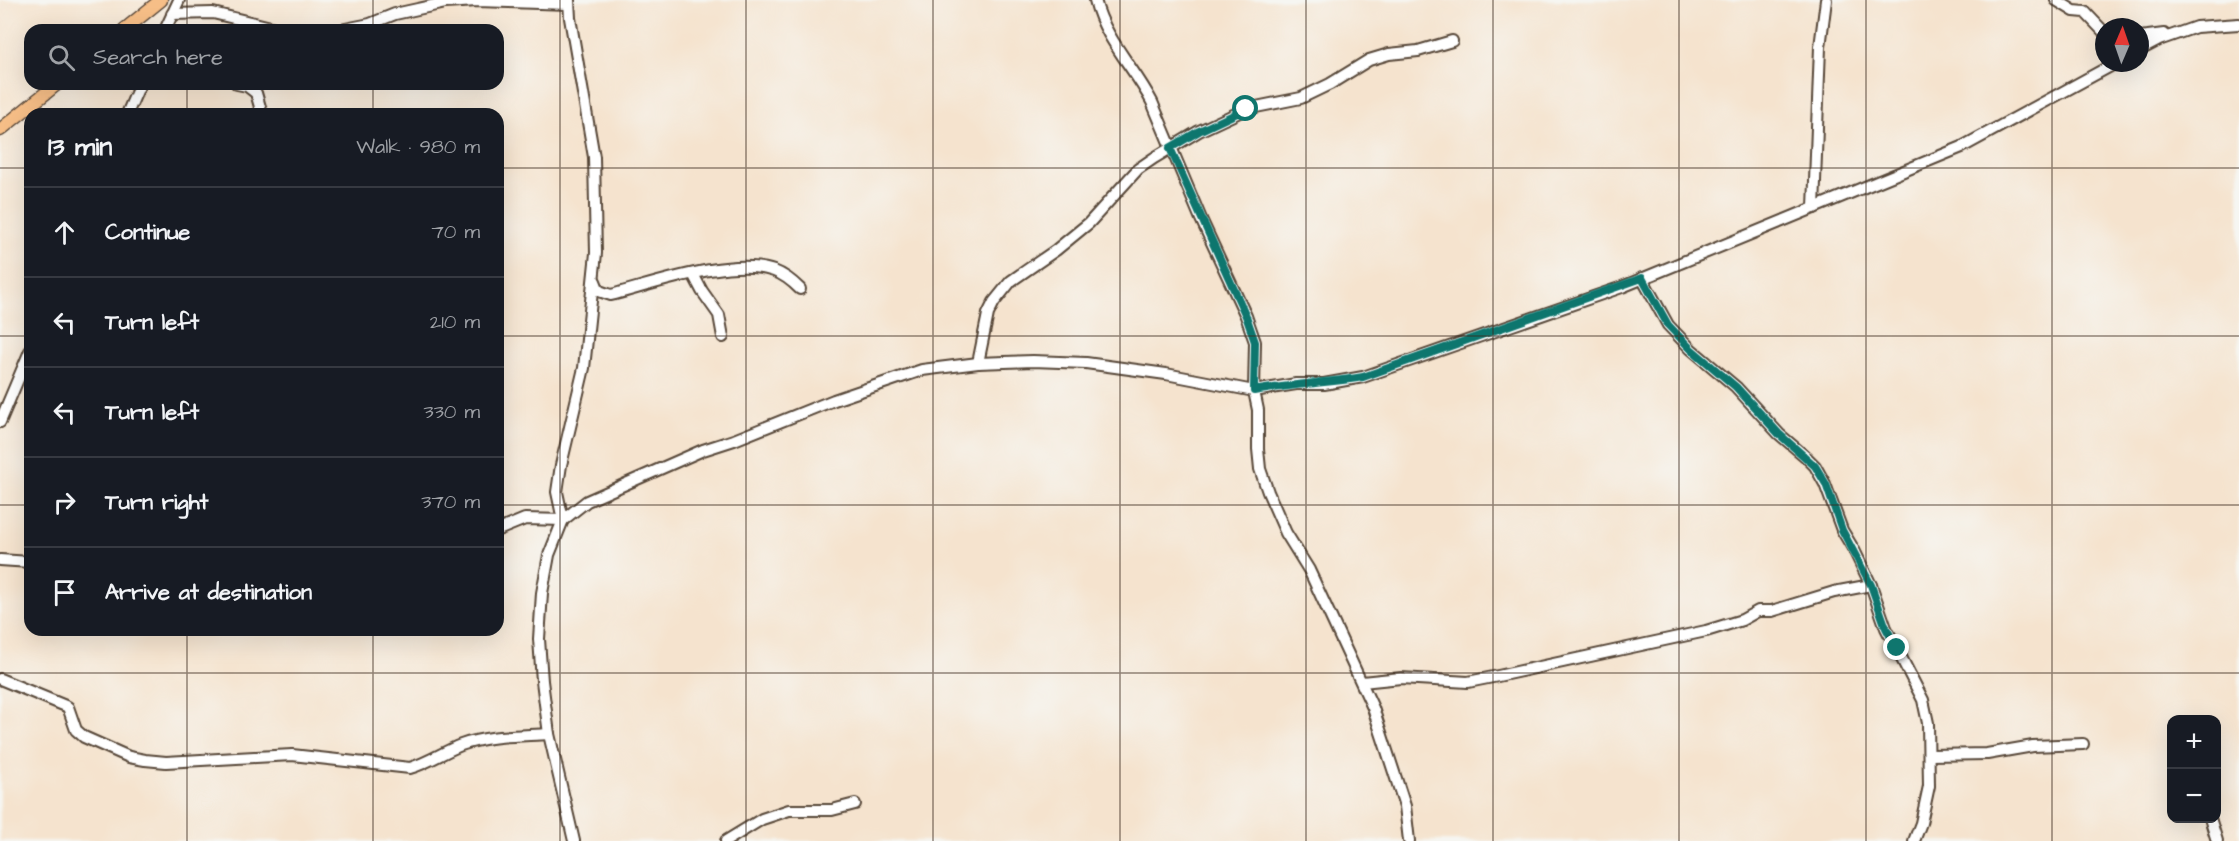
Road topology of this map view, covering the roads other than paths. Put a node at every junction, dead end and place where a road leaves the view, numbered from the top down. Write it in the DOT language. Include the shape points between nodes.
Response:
graph roads {
  1 [pos="161,0"];
  2 [pos="179,0"];
  3 [pos="1095,0"];
  4 [pos="1826,0"];
  5 [pos="2056,0"];
  6 [pos="569,2"];
  7 [pos="172,14"];
  8 [pos="2095,23"];
  9 [pos="131,24"];
  10 [pos="168,24"];
  11 [pos="258,24"];
  12 [pos="370,24"];
  13 [pos="2239,24"];
  14 [pos="2182,32"];
  15 [pos="2149,37"];
  16 [pos="1452,41"];
  17 [pos="2149,45"];
  18 [pos="2100,72"];
  19 [pos="50,90"];
  20 [pos="137,90"];
  21 [pos="252,90"];
  22 [pos="27,108"];
  23 [pos="130,108"];
  24 [pos="260,108"];
  25 [pos="24,111"];
  26 [pos="0,130"];
  27 [pos="1170,148"];
  28 [pos="1814,208"];
  29 [pos="693,274"];
  30 [pos="1642,278"];
  31 [pos="595,280"];
  32 [pos="800,289"];
  33 [pos="723,337"];
  34 [pos="978,363"];
  35 [pos="24,365"];
  36 [pos="1254,391"];
  37 [pos="0,423"];
  38 [pos="562,520"];
  39 [pos="504,528"];
  40 [pos="0,560"];
  41 [pos="24,562"];
  42 [pos="1871,585"];
  43 [pos="0,679"];
  44 [pos="1362,682"];
  45 [pos="549,734"];
  46 [pos="2083,744"];
  47 [pos="1929,755"];
  48 [pos="855,804"];
  49 [pos="2211,823"];
  50 [pos="574,841"];
  51 [pos="726,841"];
  52 [pos="1409,841"];
  53 [pos="1914,841"];
  54 [pos="2217,841"];
  1 -- 9 [label="main road"];
  2 -- 7 [label="street"];
  3 -- 27 [label="street" via="1108,34 1152,102"];
  4 -- 28 [label="street" via="1820,47"];
  5 -- 8 [label="street" via="2074,11 2085,12"];
  6 -- 12 [label="street" via="445,3"];
  6 -- 31 [label="street" via="594,157"];
  7 -- 10 [label="street"];
  7 -- 11 [label="street" via="213,13"];
  13 -- 14 [label="street" via="2196,27"];
  14 -- 15 [label="street"];
  14 -- 17 [label="street"];
  16 -- 27 [label="street" via="1369,60 1300,98 1246,109"];
  18 -- 28 [label="street" via="1962,147"];
  19 -- 22 [label="main road"];
  20 -- 23 [label="street"];
  21 -- 24 [label="street"];
  25 -- 26 [label="main road"];
  27 -- 34 [label="street" via="1138,169 1089,223 1011,281 988,314"];
  27 -- 36 [label="street" via="1255,342"];
  28 -- 30 [label="street"];
  29 -- 31 [label="street" via="611,295 599,291"];
  29 -- 32 [label="street" via="723,268 759,268 790,279"];
  29 -- 33 [label="street" via="719,315"];
  30 -- 36 [label="street" via="1363,377"];
  30 -- 42 [label="street" via="1668,325 1815,466"];
  31 -- 38 [label="street" via="584,368 557,492"];
  34 -- 36 [label="street" via="1086,363"];
  34 -- 38 [label="street" via="922,370 834,400 703,450 587,501"];
  35 -- 37 [label="street"];
  36 -- 44 [label="street" via="1260,469 1268,492"];
  38 -- 39 [label="street" via="525,519"];
  38 -- 45 [label="street" via="549,555 539,639"];
  40 -- 41 [label="street"];
  42 -- 44 [label="street" via="1772,611 1758,611 1706,631 1468,682 1401,678"];
  42 -- 47 [label="street" via="1886,628 1923,700"];
  43 -- 45 [label="street" via="68,707 76,730 84,737 145,760 292,755 410,768 478,740"];
  44 -- 52 [label="street" via="1405,806"];
  45 -- 50 [label="street"];
  46 -- 47 [label="street" via="2033,746 1987,754"];
  47 -- 53 [label="street" via="1929,786"];
  48 -- 51 [label="street" via="832,810 789,810 762,819"];
  49 -- 54 [label="street"];
}
